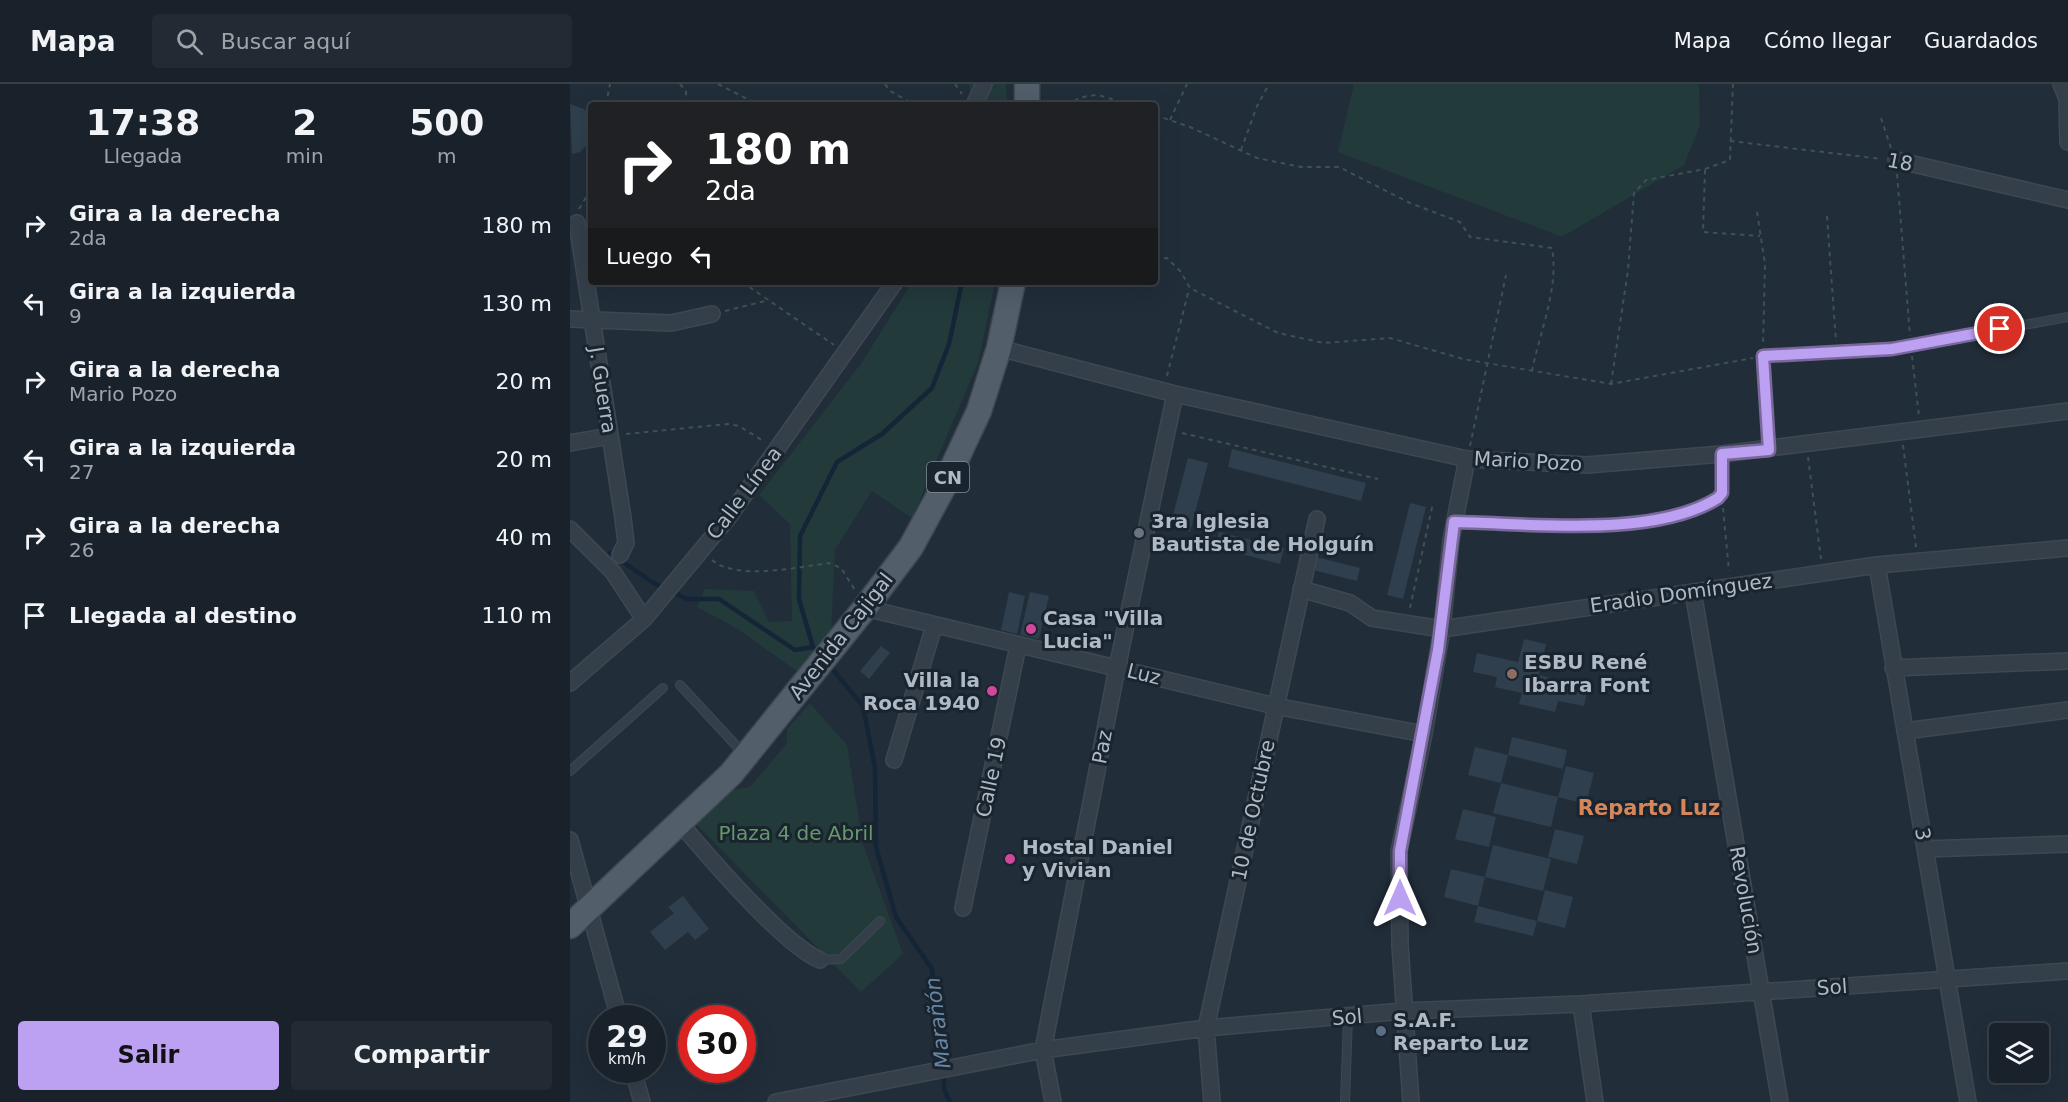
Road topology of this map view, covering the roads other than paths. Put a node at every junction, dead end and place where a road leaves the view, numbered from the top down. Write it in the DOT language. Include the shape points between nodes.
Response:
graph roads {
  1 [pos="1027,84"];
  2 [pos="2061,84"];
  3 [pos="1027,102"];
  4 [pos="2068,141"];
  5 [pos="1896,160"];
  6 [pos="2068,201"];
  7 [pos="577,223"];
  8 [pos="893,285"];
  9 [pos="1012,285"];
  10 [pos="712,314"];
  11 [pos="2068,317"];
  12 [pos="591,318"];
  13 [pos="570,319"];
  14 [pos="999,348"];
  15 [pos="1169,392"];
  16 [pos="2068,411"];
  17 [pos="610,436"];
  18 [pos="570,443"];
  19 [pos="1769,450"];
  20 [pos="1722,454"];
  21 [pos="1467,459"];
  22 [pos="1317,519"];
  23 [pos="1454,522"];
  24 [pos="570,529"];
  25 [pos="2068,548"];
  26 [pos="620,555"];
  27 [pos="1877,565"];
  28 [pos="1301,589"];
  29 [pos="1693,592"];
  30 [pos="866,607"];
  31 [pos="644,619"];
  32 [pos="934,626"];
  33 [pos="1442,628"];
  34 [pos="1018,646"];
  35 [pos="2068,662"];
  36 [pos="1117,668"];
  37 [pos="1893,668"];
  38 [pos="570,683"];
  39 [pos="680,685"];
  40 [pos="663,688"];
  41 [pos="1275,706"];
  42 [pos="2068,710"];
  43 [pos="1905,731"];
  44 [pos="1424,734"];
  45 [pos="746,756"];
  46 [pos="894,760"];
  47 [pos="570,771"];
  48 [pos="680,824"];
  49 [pos="570,840"];
  50 [pos="2068,844"];
  51 [pos="1925,849"];
  52 [pos="963,908"];
  53 [pos="589,911"];
  54 [pos="880,921"];
  55 [pos="570,926"];
  56 [pos="820,960"];
  57 [pos="2068,971"];
  58 [pos="1947,978"];
  59 [pos="1762,992"];
  60 [pos="1581,1004"];
  61 [pos="615,1005"];
  62 [pos="1403,1011"];
  63 [pos="1348,1017"];
  64 [pos="1206,1028"];
  65 [pos="1043,1050"];
  66 [pos="637,1083"];
  67 [pos="642,1102"];
  68 [pos="776,1102"];
  69 [pos="1053,1102"];
  70 [pos="1212,1102"];
  71 [pos="1345,1102"];
  72 [pos="1412,1102"];
  73 [pos="1595,1102"];
  74 [pos="1780,1102"];
  75 [pos="1968,1102"];
  1 -- 3 [label="main road"];
  2 -- 4 [label="street" via="2067,99"];
  5 -- 6 [label="street, 18"];
  7 -- 12 [label="street, J. Guerra"];
  8 -- 31 [label="street, Calle Línea" via="728,518"];
  9 -- 14 [label="main road, Avenida Cajigal / CN"];
  10 -- 12 [label="street" via="671,323"];
  11 -- 19 [label="lane" via="1910,346 1763,356"];
  12 -- 13 [label="street"];
  12 -- 17 [label="street, J. Guerra"];
  14 -- 15 [label="street, Mario Pozo"];
  14 -- 30 [label="main road, Avenida Cajigal / CN" via="979,411 943,488 911,547"];
  15 -- 21 [label="street, Mario Pozo"];
  15 -- 36 [label="street, Paz" via="1167,429"];
  16 -- 19 [label="street, Mario Pozo"];
  17 -- 18 [label="street"];
  17 -- 26 [label="street, J. Guerra" via="626,543"];
  19 -- 20 [label="street, Mario Pozo"];
  20 -- 21 [label="street, Mario Pozo" via="1587,465"];
  20 -- 23 [label="lane" via="1722,493 1713,502 1667,519 1616,525"];
  21 -- 23 [label="street"];
  22 -- 28 [label="street, 10 de Octubre"];
  23 -- 33 [label="street"];
  24 -- 31 [label="street" via="613,572"];
  25 -- 27 [label="street, Eradio Domínguez"];
  27 -- 29 [label="street, Eradio Domínguez"];
  27 -- 37 [label="street, 3"];
  28 -- 33 [label="street, Eradio Domínguez" via="1350,603 1372,618"];
  28 -- 41 [label="street, 10 de Octubre"];
  29 -- 33 [label="street, Eradio Domínguez"];
  29 -- 59 [label="street, Revolución"];
  30 -- 32 [label="street, Luz"];
  30 -- 45 [label="main road, Avenida Cajigal / CN"];
  31 -- 38 [label="street, Calle Línea"];
  32 -- 34 [label="street, Luz"];
  32 -- 46 [label="street"];
  33 -- 44 [label="street"];
  34 -- 36 [label="street, Luz"];
  34 -- 52 [label="street, Calle 19"];
  35 -- 37 [label="street"];
  36 -- 41 [label="street, Luz"];
  36 -- 65 [label="street, Paz"];
  37 -- 43 [label="street, 3"];
  39 -- 45 [label="lane"];
  40 -- 47 [label="lane"];
  41 -- 44 [label="street, Luz"];
  41 -- 64 [label="street, 10 de Octubre"];
  42 -- 43 [label="street"];
  43 -- 51 [label="street, 3"];
  44 -- 62 [label="street" via="1400,851"];
  45 -- 48 [label="main road, Avenida Cajigal / CN"];
  48 -- 53 [label="main road, Avenida Cajigal / CN"];
  48 -- 56 [label="street" via="769,919 810,956"];
  49 -- 53 [label="street"];
  50 -- 51 [label="street"];
  51 -- 58 [label="street, 3"];
  53 -- 55 [label="main road, Avenida Cajigal / CN"];
  53 -- 61 [label="street"];
  54 -- 56 [label="lane" via="841,959"];
  57 -- 58 [label="street, Sol"];
  58 -- 59 [label="street, Sol"];
  58 -- 75 [label="street, 3"];
  59 -- 60 [label="street, Sol"];
  59 -- 74 [label="street, Revolución"];
  60 -- 62 [label="street, Sol"];
  60 -- 73 [label="street"];
  62 -- 63 [label="street, Sol"];
  62 -- 72 [label="street"];
  63 -- 64 [label="street, Sol"];
  63 -- 71 [label="lane"];
  64 -- 65 [label="street, Sol"];
  64 -- 70 [label="street, 10 de Octubre"];
  65 -- 68 [label="street, Sol"];
  65 -- 69 [label="street, Paz"];
  66 -- 67 [label="street"];
}
